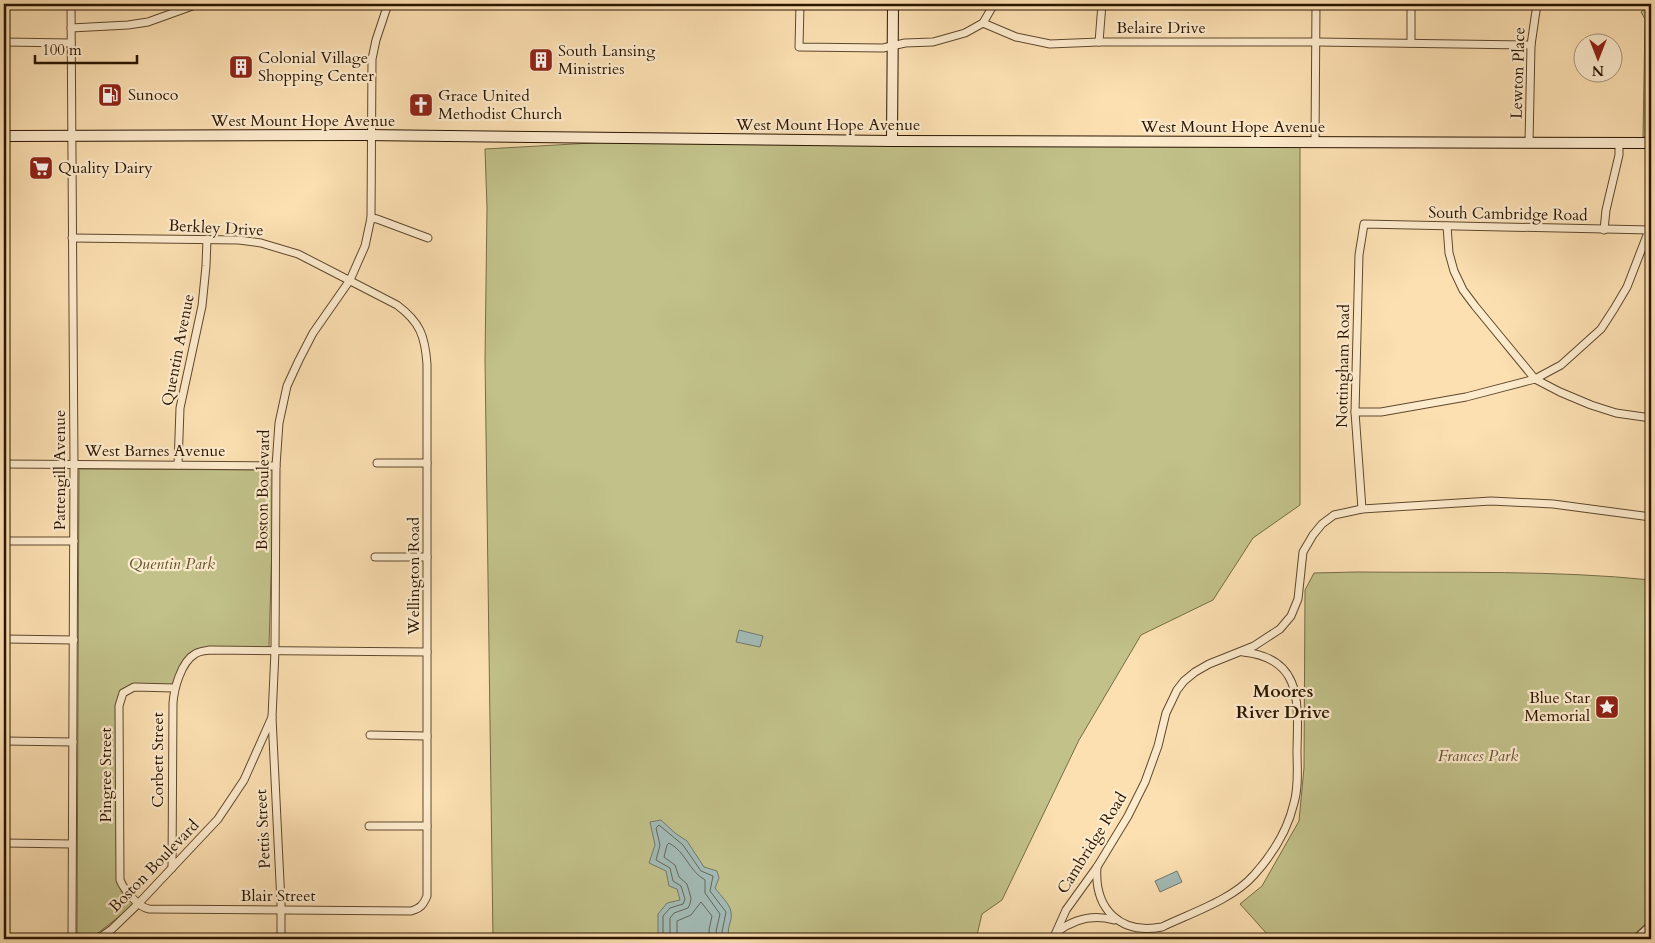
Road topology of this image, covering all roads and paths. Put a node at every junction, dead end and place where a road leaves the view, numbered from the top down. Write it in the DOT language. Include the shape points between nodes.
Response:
graph roads {
  1 [pos="71,4"];
  2 [pos="195,4"];
  3 [pos="388,4"];
  4 [pos="800,4"];
  5 [pos="893,4"];
  6 [pos="994,4"];
  7 [pos="1102,4"];
  8 [pos="1316,4"];
  9 [pos="1411,4"];
  10 [pos="1537,4"];
  11 [pos="982,22"];
  12 [pos="71,28"];
  13 [pos="4,42"];
  14 [pos="1099,42"];
  15 [pos="1317,42"];
  16 [pos="71,43"];
  17 [pos="1412,43"];
  18 [pos="1531,45"];
  19 [pos="893,46"];
  20 [pos="72,135"];
  21 [pos="4,136"];
  22 [pos="372,136"];
  23 [pos="892,141"];
  24 [pos="1315,142"];
  25 [pos="1529,143"];
  26 [pos="1619,143"];
  27 [pos="1651,143"];
  28 [pos="371,218"];
  29 [pos="1364,224"];
  30 [pos="1447,226"];
  31 [pos="1604,230"];
  32 [pos="1650,230"];
  33 [pos="72,238"];
  34 [pos="428,238"];
  35 [pos="207,239"];
  36 [pos="350,280"];
  37 [pos="1535,379"];
  38 [pos="1355,412"];
  39 [pos="1651,418"];
  40 [pos="377,463"];
  41 [pos="428,463"];
  42 [pos="4,464"];
  43 [pos="74,464"];
  44 [pos="178,465"];
  45 [pos="276,466"];
  46 [pos="1362,509"];
  47 [pos="1651,517"];
  48 [pos="4,541"];
  49 [pos="74,541"];
  50 [pos="374,557"];
  51 [pos="427,558"];
  52 [pos="4,639"];
  53 [pos="74,640"];
  54 [pos="275,651"];
  55 [pos="427,652"];
  56 [pos="1240,652"];
  57 [pos="174,688"];
  58 [pos="272,717"];
  59 [pos="370,735"];
  60 [pos="427,736"];
  61 [pos="4,741"];
  62 [pos="73,742"];
  63 [pos="369,826"];
  64 [pos="427,826"];
  65 [pos="4,843"];
  66 [pos="72,844"];
  67 [pos="1097,867"];
  68 [pos="172,868"];
  69 [pos="139,903"];
  70 [pos="420,908"];
  71 [pos="281,910"];
  72 [pos="1119,922"];
  73 [pos="1651,925"];
  74 [pos="72,936"];
  75 [pos="1054,936"];
  76 [pos="64,939"];
  77 [pos="79,939"];
  78 [pos="98,939"];
  79 [pos="281,939"];
  80 [pos="1636,939"];
  1 -- 12 [label="street, Pattengill Avenue"];
  2 -- 12 [label="street" via="148,22"];
  3 -- 22 [label="street, Boston Boulevard" via="373,54"];
  4 -- 19 [label="street" via="799,47"];
  5 -- 19 [label="street"];
  6 -- 11 [label="street"];
  7 -- 14 [label="street"];
  8 -- 15 [label="street"];
  9 -- 17 [label="street"];
  10 -- 18 [label="street, Lewton Place"];
  11 -- 14 [label="street, Belaire Drive" via="1016,37 1050,44"];
  11 -- 19 [label="street" via="965,33 933,42"];
  12 -- 16 [label="street, Pattengill Avenue"];
  13 -- 16 [label="street"];
  14 -- 15 [label="street, Belaire Drive"];
  15 -- 17 [label="street, Belaire Drive"];
  15 -- 24 [label="street"];
  16 -- 20 [label="street, Pattengill Avenue"];
  17 -- 18 [label="street, Belaire Drive"];
  18 -- 25 [label="street, Lewton Place"];
  19 -- 23 [label="street"];
  20 -- 21 [label="street, West Mount Hope Avenue"];
  20 -- 22 [label="street, West Mount Hope Avenue"];
  20 -- 33 [label="street, Pattengill Avenue"];
  22 -- 23 [label="street, West Mount Hope Avenue"];
  22 -- 28 [label="street, Boston Boulevard"];
  23 -- 24 [label="street, West Mount Hope Avenue"];
  24 -- 25 [label="street, West Mount Hope Avenue"];
  25 -- 26 [label="street, West Mount Hope Avenue"];
  26 -- 27 [label="street, West Mount Hope Avenue"];
  26 -- 31 [label="street"];
  28 -- 34 [label="street"];
  28 -- 36 [label="street, Boston Boulevard" via="365,246"];
  29 -- 30 [label="street, South Cambridge Road"];
  29 -- 38 [label="street, Nottingham Road" via="1359,255"];
  30 -- 31 [label="street, South Cambridge Road"];
  30 -- 37 [label="street" via="1449,254 1463,290"];
  31 -- 32 [label="street, South Cambridge Road"];
  32 -- 37 [label="street" via="1626,287 1601,329 1561,365"];
  33 -- 35 [label="street, Berkley Drive"];
  33 -- 43 [label="street, Pattengill Avenue"];
  35 -- 36 [label="street, Berkley Drive" via="276,246"];
  35 -- 44 [label="street, Quentin Avenue" via="202,306 180,408"];
  36 -- 41 [label="street, Wellington Road" via="397,305 420,329 427,364"];
  36 -- 45 [label="street, Boston Boulevard" via="312,334 287,386 279,423"];
  37 -- 38 [label="street" via="1466,397 1381,412"];
  37 -- 39 [label="street" via="1590,406"];
  38 -- 46 [label="street, Nottingham Road"];
  40 -- 41 [label="street"];
  41 -- 51 [label="street, Wellington Road"];
  42 -- 43 [label="street, West Barnes Avenue"];
  43 -- 44 [label="street, West Barnes Avenue"];
  43 -- 49 [label="street, Pattengill Avenue"];
  44 -- 45 [label="street, West Barnes Avenue"];
  45 -- 54 [label="street, Boston Boulevard"];
  46 -- 47 [label="street, Cambridge Road" via="1491,501 1553,504"];
  46 -- 56 [label="street, Cambridge Road" via="1334,515 1322,524 1303,552 1298,599 1291,616 1280,629"];
  48 -- 49 [label="street"];
  49 -- 53 [label="street, Pattengill Avenue"];
  50 -- 51 [label="street"];
  51 -- 55 [label="street, Wellington Road"];
  52 -- 53 [label="street"];
  53 -- 62 [label="street, Pattengill Avenue"];
  54 -- 55 [label="street"];
  54 -- 57 [label="street, Corbett Street" via="210,650 195,653 184,666"];
  54 -- 58 [label="street, Boston Boulevard"];
  55 -- 60 [label="street, Wellington Road"];
  56 -- 67 [label="street, Cambridge Road" via="1195,672 1177,690 1166,713 1145,782"];
  56 -- 72 [label="street" via="1253,653 1276,663 1290,677 1297,697 1295,802 1278,841 1252,877 1231,894 1162,927 1141,929"];
  57 -- 68 [label="street, Corbett Street"];
  57 -- 69 [label="street, Pingree Street" via="134,687 123,692 119,706 120,880 124,890"];
  58 -- 68 [label="street, Boston Boulevard" via="244,780 230,802 208,831"];
  58 -- 71 [label="street, Pettis Street"];
  59 -- 60 [label="street"];
  60 -- 64 [label="street, Wellington Road"];
  61 -- 62 [label="street"];
  62 -- 66 [label="street, Pattengill Avenue"];
  63 -- 64 [label="street"];
  64 -- 70 [label="street, Wellington Road" via="427,896"];
  65 -- 66 [label="street"];
  66 -- 74 [label="street, Pattengill Avenue"];
  67 -- 72 [label="street" via="1101,899"];
  67 -- 75 [label="street, Cambridge Road" via="1066,910"];
  68 -- 69 [label="street, Boston Boulevard"];
  69 -- 71 [label="street, Blair Street" via="149,909"];
  69 -- 78 [label="street, Boston Boulevard"];
  70 -- 71 [label="street, Blair Street" via="411,911"];
  71 -- 79 [label="street, Pettis Street"];
  72 -- 75 [label="street" via="1103,917 1087,918 1065,926"];
  73 -- 80 [label="street"];
  74 -- 76 [label="street"];
  74 -- 77 [label="street"];
}
